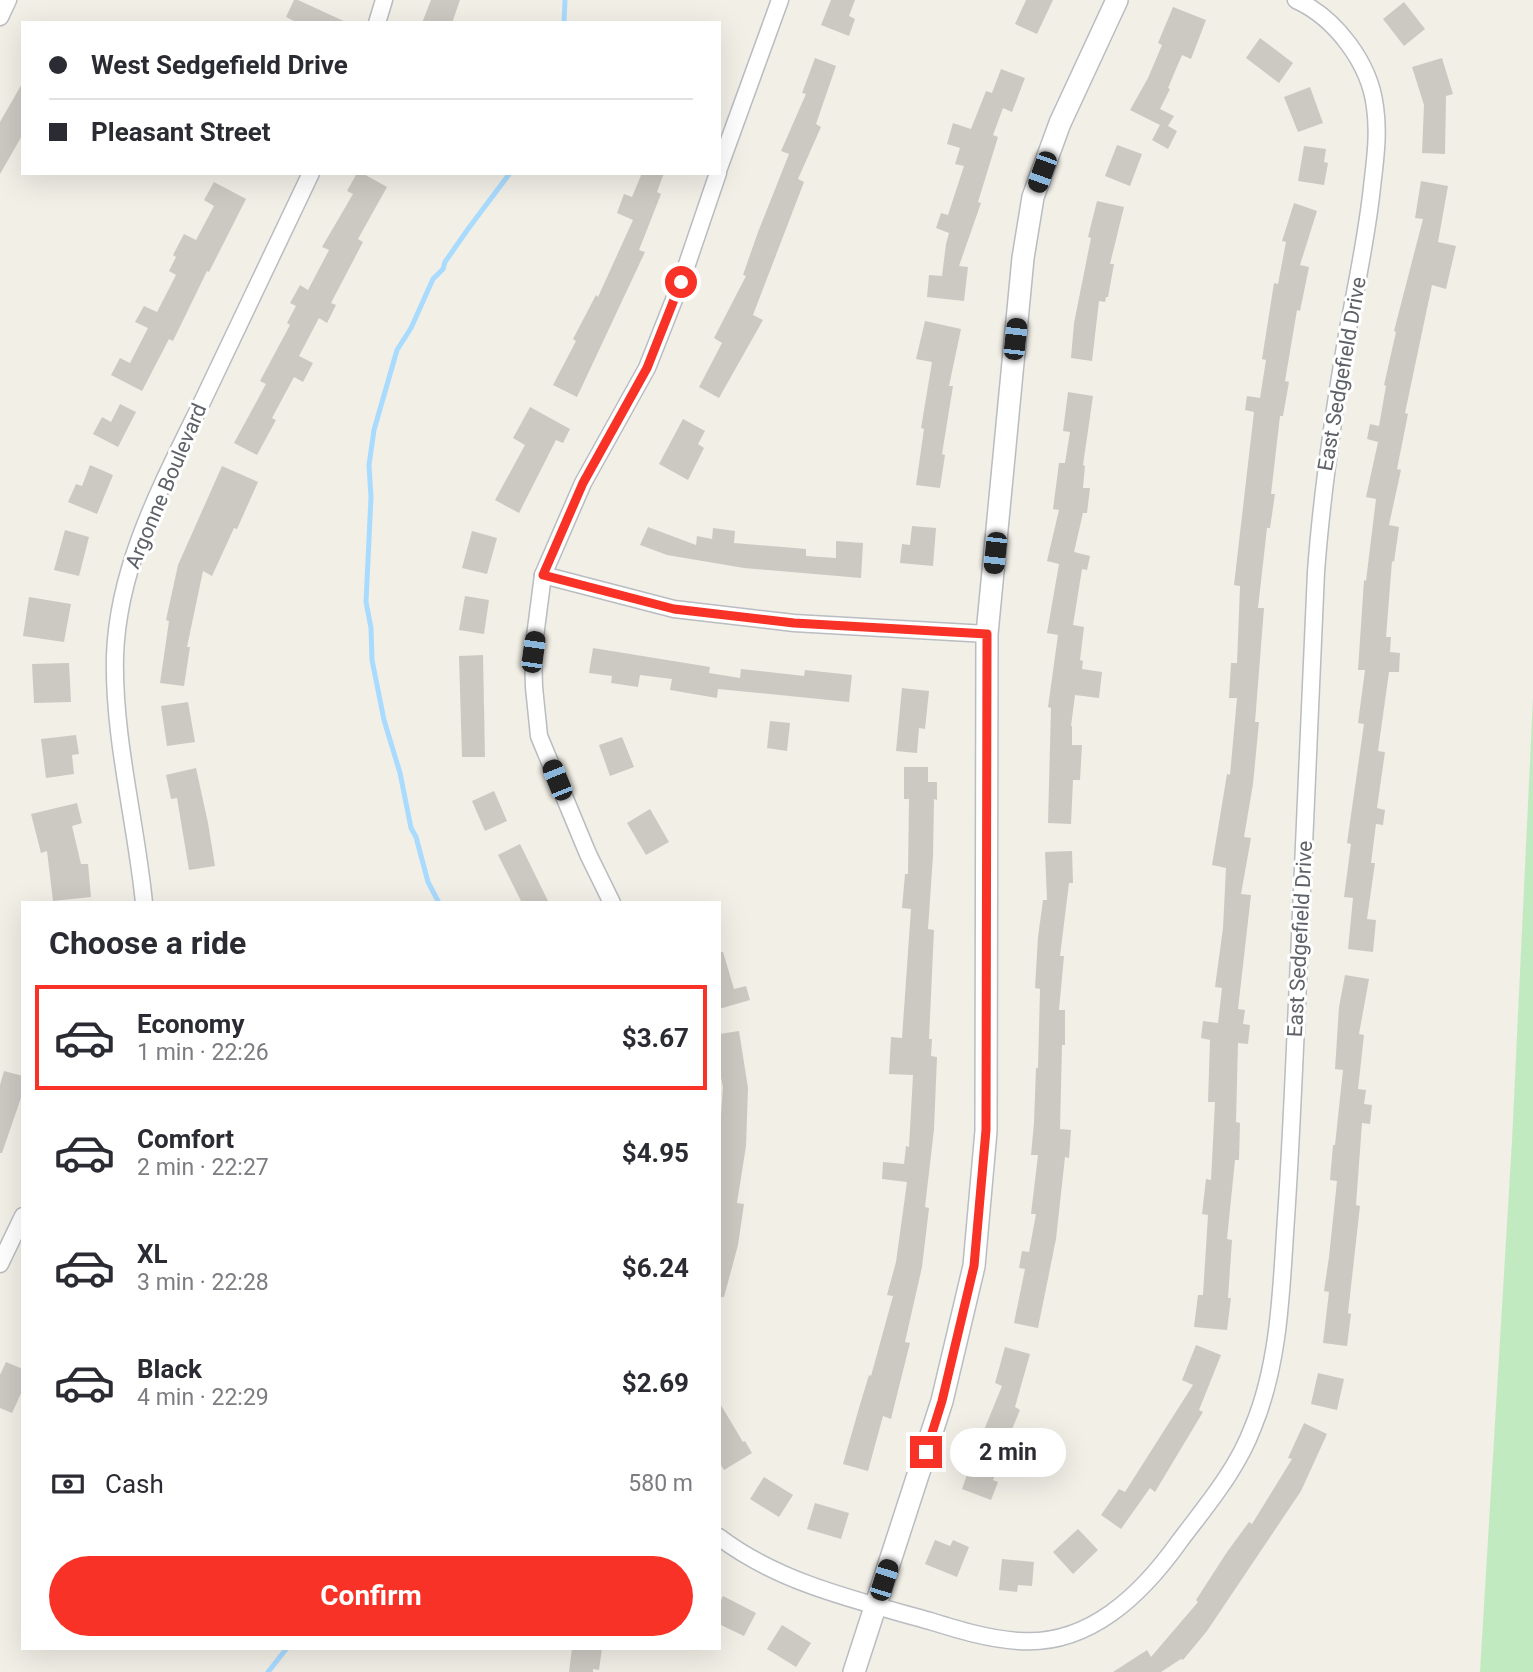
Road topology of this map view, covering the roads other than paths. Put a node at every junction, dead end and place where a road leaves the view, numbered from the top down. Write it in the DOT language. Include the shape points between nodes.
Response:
graph roads {
  1 [pos="8,0"];
  2 [pos="384,0"];
  3 [pos="780,0"];
  4 [pos="1117,0"];
  5 [pos="1296,0"];
  6 [pos="0,16"];
  7 [pos="378,21"];
  8 [pos="721,162"];
  9 [pos="310,175"];
  10 [pos="717,175"];
  11 [pos="543,575"];
  12 [pos="987,634"];
  13 [pos="144,901"];
  14 [pos="611,901"];
  15 [pos="21,1220"];
  16 [pos="0,1265"];
  17 [pos="721,1538"];
  18 [pos="876,1606"];
  19 [pos="855,1672"];
  1 -- 6 [label="street"];
  2 -- 7 [label="street"];
  3 -- 8 [label="street"];
  4 -- 12 [label="street" via="1060,123 1033,197 1023,258"];
  5 -- 18 [label="street, East Sedgefield Drive" via="1320,14 1354,53 1369,83 1377,132 1368,224 1322,496 1287,1208 1280,1301 1264,1398 1242,1451 1217,1490 1143,1588 1105,1619 1057,1638 1032,1642 983,1637"];
  9 -- 13 [label="street, Argonne Boulevard" via="165,480 126,581 115,656 117,698"];
  10 -- 11 [label="street" via="647,368 583,483"];
  11 -- 12 [label="street" via="674,609 794,623"];
  11 -- 14 [label="street" via="533,652 539,736"];
  12 -- 18 [label="street" via="986,1130 974,1266 942,1401"];
  15 -- 16 [label="street"];
  17 -- 18 [label="street, East Sedgefield Drive" via="797,1580"];
  18 -- 19 [label="street"];
}
